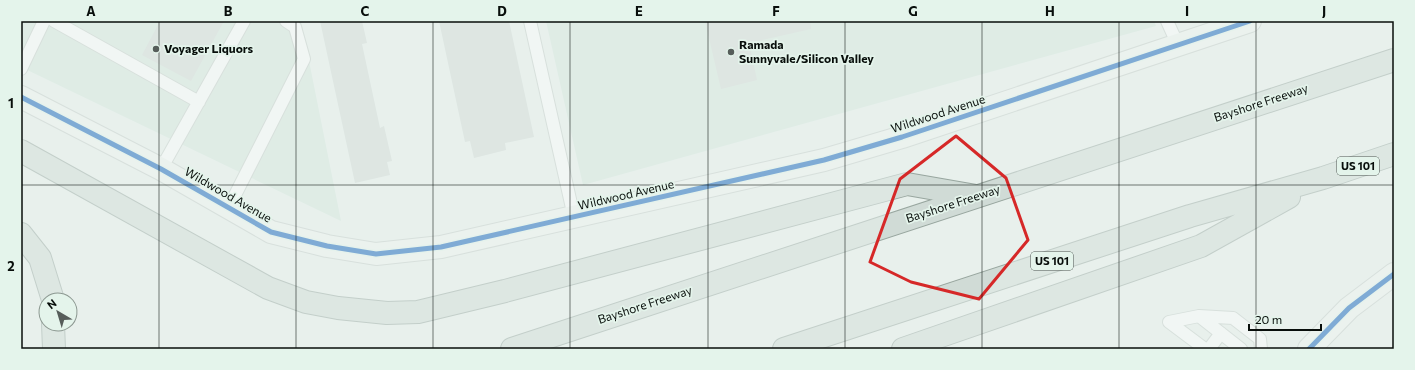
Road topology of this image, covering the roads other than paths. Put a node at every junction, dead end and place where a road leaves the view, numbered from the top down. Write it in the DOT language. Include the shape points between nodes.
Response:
graph roads {
  1 [pos="44,21"];
  2 [pos="54,21"];
  3 [pos="244,21"];
  4 [pos="286,21"];
  5 [pos="530,21"];
  6 [pos="1250,21"];
  7 [pos="1167,22"];
  8 [pos="1178,45"];
  9 [pos="1394,60"];
  10 [pos="21,69"];
  11 [pos="21,97"];
  12 [pos="199,102"];
  13 [pos="21,151"];
  14 [pos="1394,154"];
  15 [pos="161,169"];
  16 [pos="1323,178"];
  17 [pos="976,196"];
  18 [pos="229,207"];
  19 [pos="574,217"];
  20 [pos="21,234"];
  21 [pos="1394,274"];
  22 [pos="51,292"];
  23 [pos="1199,316"];
  24 [pos="53,332"];
  25 [pos="1221,333"];
  26 [pos="54,349"];
  27 [pos="512,349"];
  28 [pos="784,349"];
  29 [pos="903,349"];
  30 [pos="1206,349"];
  31 [pos="1209,349"];
  32 [pos="1241,349"];
  33 [pos="1261,349"];
  34 [pos="1308,349"];
  1 -- 10 [label="lane"];
  2 -- 12 [label="lane"];
  3 -- 12 [label="lane"];
  4 -- 18 [label="lane" via="296,27 304,59"];
  5 -- 19 [label="lane"];
  6 -- 8 [label="street, Wildwood Avenue"];
  7 -- 8 [label="lane"];
  8 -- 19 [label="street, Wildwood Avenue" via="902,137 824,160"];
  9 -- 17 [label="highway, Bayshore Freeway"];
  11 -- 15 [label="street, Wildwood Avenue"];
  12 -- 15 [label="lane"];
  13 -- 17 [label="highway" via="268,288 306,302 387,313 418,312 907,184"];
  14 -- 16 [label="highway, US 101"];
  15 -- 18 [label="street, Wildwood Avenue"];
  16 -- 28 [label="highway, US 101" via="1190,216"];
  16 -- 29 [label="highway" via="1201,246"];
  17 -- 27 [label="highway, Bayshore Freeway"];
  18 -- 19 [label="street, Wildwood Avenue" via="271,232 327,246 376,254 441,247"];
  20 -- 22 [label="highway" via="40,258"];
  21 -- 34 [label="street" via="1349,308"];
  23 -- 25 [label="lane"];
  23 -- 30 [label="lane" via="1169,322"];
  23 -- 33 [label="lane" via="1233,318 1260,338"];
  24 -- 26 [label="highway"];
  25 -- 31 [label="lane"];
  25 -- 32 [label="lane"];
}
